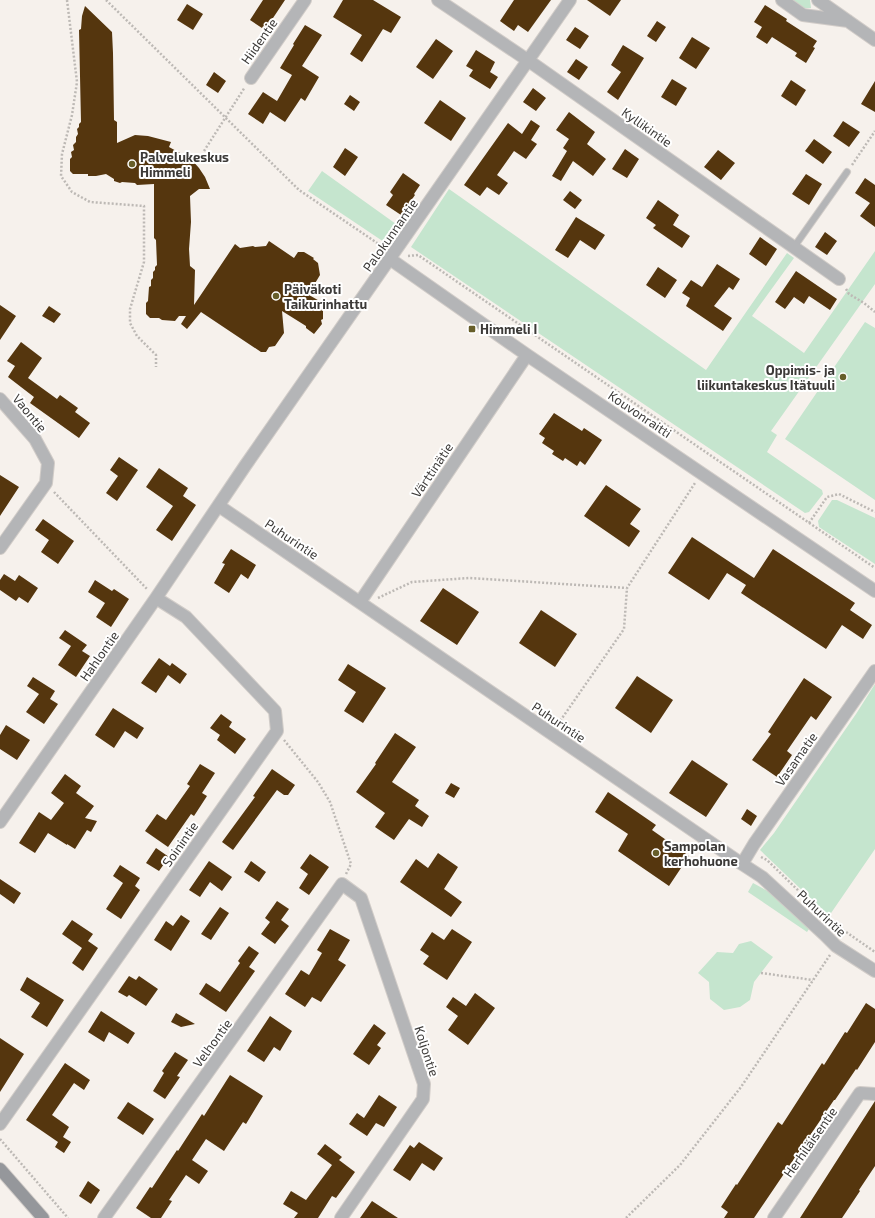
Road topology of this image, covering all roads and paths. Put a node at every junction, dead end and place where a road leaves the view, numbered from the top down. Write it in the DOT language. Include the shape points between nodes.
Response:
graph roads {
  1 [pos="67,0"];
  2 [pos="106,0"];
  3 [pos="305,0"];
  4 [pos="438,0"];
  5 [pos="570,0"];
  6 [pos="782,0"];
  7 [pos="818,0"];
  8 [pos="848,21"];
  9 [pos="875,40"];
  10 [pos="529,61"];
  11 [pos="251,78"];
  12 [pos="226,118"];
  13 [pos="875,131"];
  14 [pos="204,151"];
  15 [pos="847,172"];
  16 [pos="794,247"];
  17 [pos="393,255"];
  18 [pos="839,279"];
  19 [pos="875,312"];
  20 [pos="527,355"];
  21 [pos="156,367"];
  22 [pos="0,399"];
  23 [pos="702,473"];
  24 [pos="46,483"];
  25 [pos="219,506"];
  26 [pos="875,512"];
  27 [pos="809,523"];
  28 [pos="0,548"];
  29 [pos="875,568"];
  30 [pos="627,588"];
  31 [pos="875,592"];
  32 [pos="156,598"];
  33 [pos="376,600"];
  34 [pos="360,602"];
  35 [pos="875,671"];
  36 [pos="558,725"];
  37 [pos="277,731"];
  38 [pos="0,822"];
  39 [pos="742,864"];
  40 [pos="342,884"];
  41 [pos="846,932"];
  42 [pos="836,946"];
  43 [pos="875,971"];
  44 [pos="761,973"];
  45 [pos="813,980"];
  46 [pos="875,1094"];
  47 [pos="0,1124"];
  48 [pos="0,1139"];
  49 [pos="0,1169"];
  50 [pos="43,1218"];
  51 [pos="68,1218"];
  52 [pos="104,1218"];
  53 [pos="341,1218"];
  54 [pos="626,1218"];
  55 [pos="774,1218"];
  1 -- 21 [label="path" via="77,82 62,154 61,176 72,192 90,202 144,206 144,262 130,309 130,324 137,336 156,355"];
  2 -- 12 [label="path"];
  3 -- 11 [label="street, Hiidentie"];
  4 -- 10 [label="street, Kyllikintie"];
  5 -- 10 [label="street, Palokunnantie"];
  6 -- 8 [label="street" via="803,15"];
  7 -- 8 [label="street"];
  8 -- 9 [label="street"];
  10 -- 16 [label="street, Kyllikintie"];
  10 -- 17 [label="street, Palokunnantie"];
  11 -- 12 [label="path"];
  12 -- 14 [label="path"];
  12 -- 17 [label="path" via="299,190"];
  13 -- 15 [label="path"];
  15 -- 16 [label="lane"];
  16 -- 18 [label="street, Kyllikintie"];
  17 -- 20 [label="street, Kouvonraitti"];
  17 -- 25 [label="street, Palokunnantie"];
  17 -- 27 [label="path" via="418,255"];
  18 -- 19 [label="path" via="849,294"];
  20 -- 23 [label="street, Kouvonraitti"];
  20 -- 34 [label="street, Värttinätie"];
  22 -- 24 [label="street, Vaontie" via="35,439 48,463"];
  23 -- 30 [label="path"];
  23 -- 31 [label="street, Kouvonraitti"];
  24 -- 28 [label="street, Vaontie"];
  24 -- 32 [label="path"];
  25 -- 32 [label="street, Hahlontie"];
  25 -- 34 [label="street, Puhurintie"];
  26 -- 27 [label="path" via="838,494 828,497"];
  27 -- 29 [label="path"];
  30 -- 33 [label="path" via="469,578 412,582"];
  30 -- 36 [label="path" via="624,629"];
  32 -- 37 [label="street" via="186,617 275,711"];
  32 -- 38 [label="street, Hahlontie"];
  34 -- 39 [label="street, Puhurintie"];
  35 -- 39 [label="street, Vasamatie"];
  37 -- 40 [label="path" via="318,782 330,802 351,864"];
  37 -- 47 [label="street, Soinintie"];
  39 -- 42 [label="street, Puhurintie" via="762,877"];
  40 -- 52 [label="street, Velhontie"];
  40 -- 53 [label="street, Koljontie" via="361,898 424,1084 423,1099"];
  41 -- 42 [label="path"];
  42 -- 43 [label="street, Puhurintie"];
  42 -- 45 [label="path"];
  44 -- 45 [label="path"];
  45 -- 54 [label="path" via="741,1087 680,1165"];
  46 -- 55 [label="street, Herhiläisentie" via="860,1093"];
  48 -- 51 [label="path"];
  49 -- 50 [label="street"];
}
